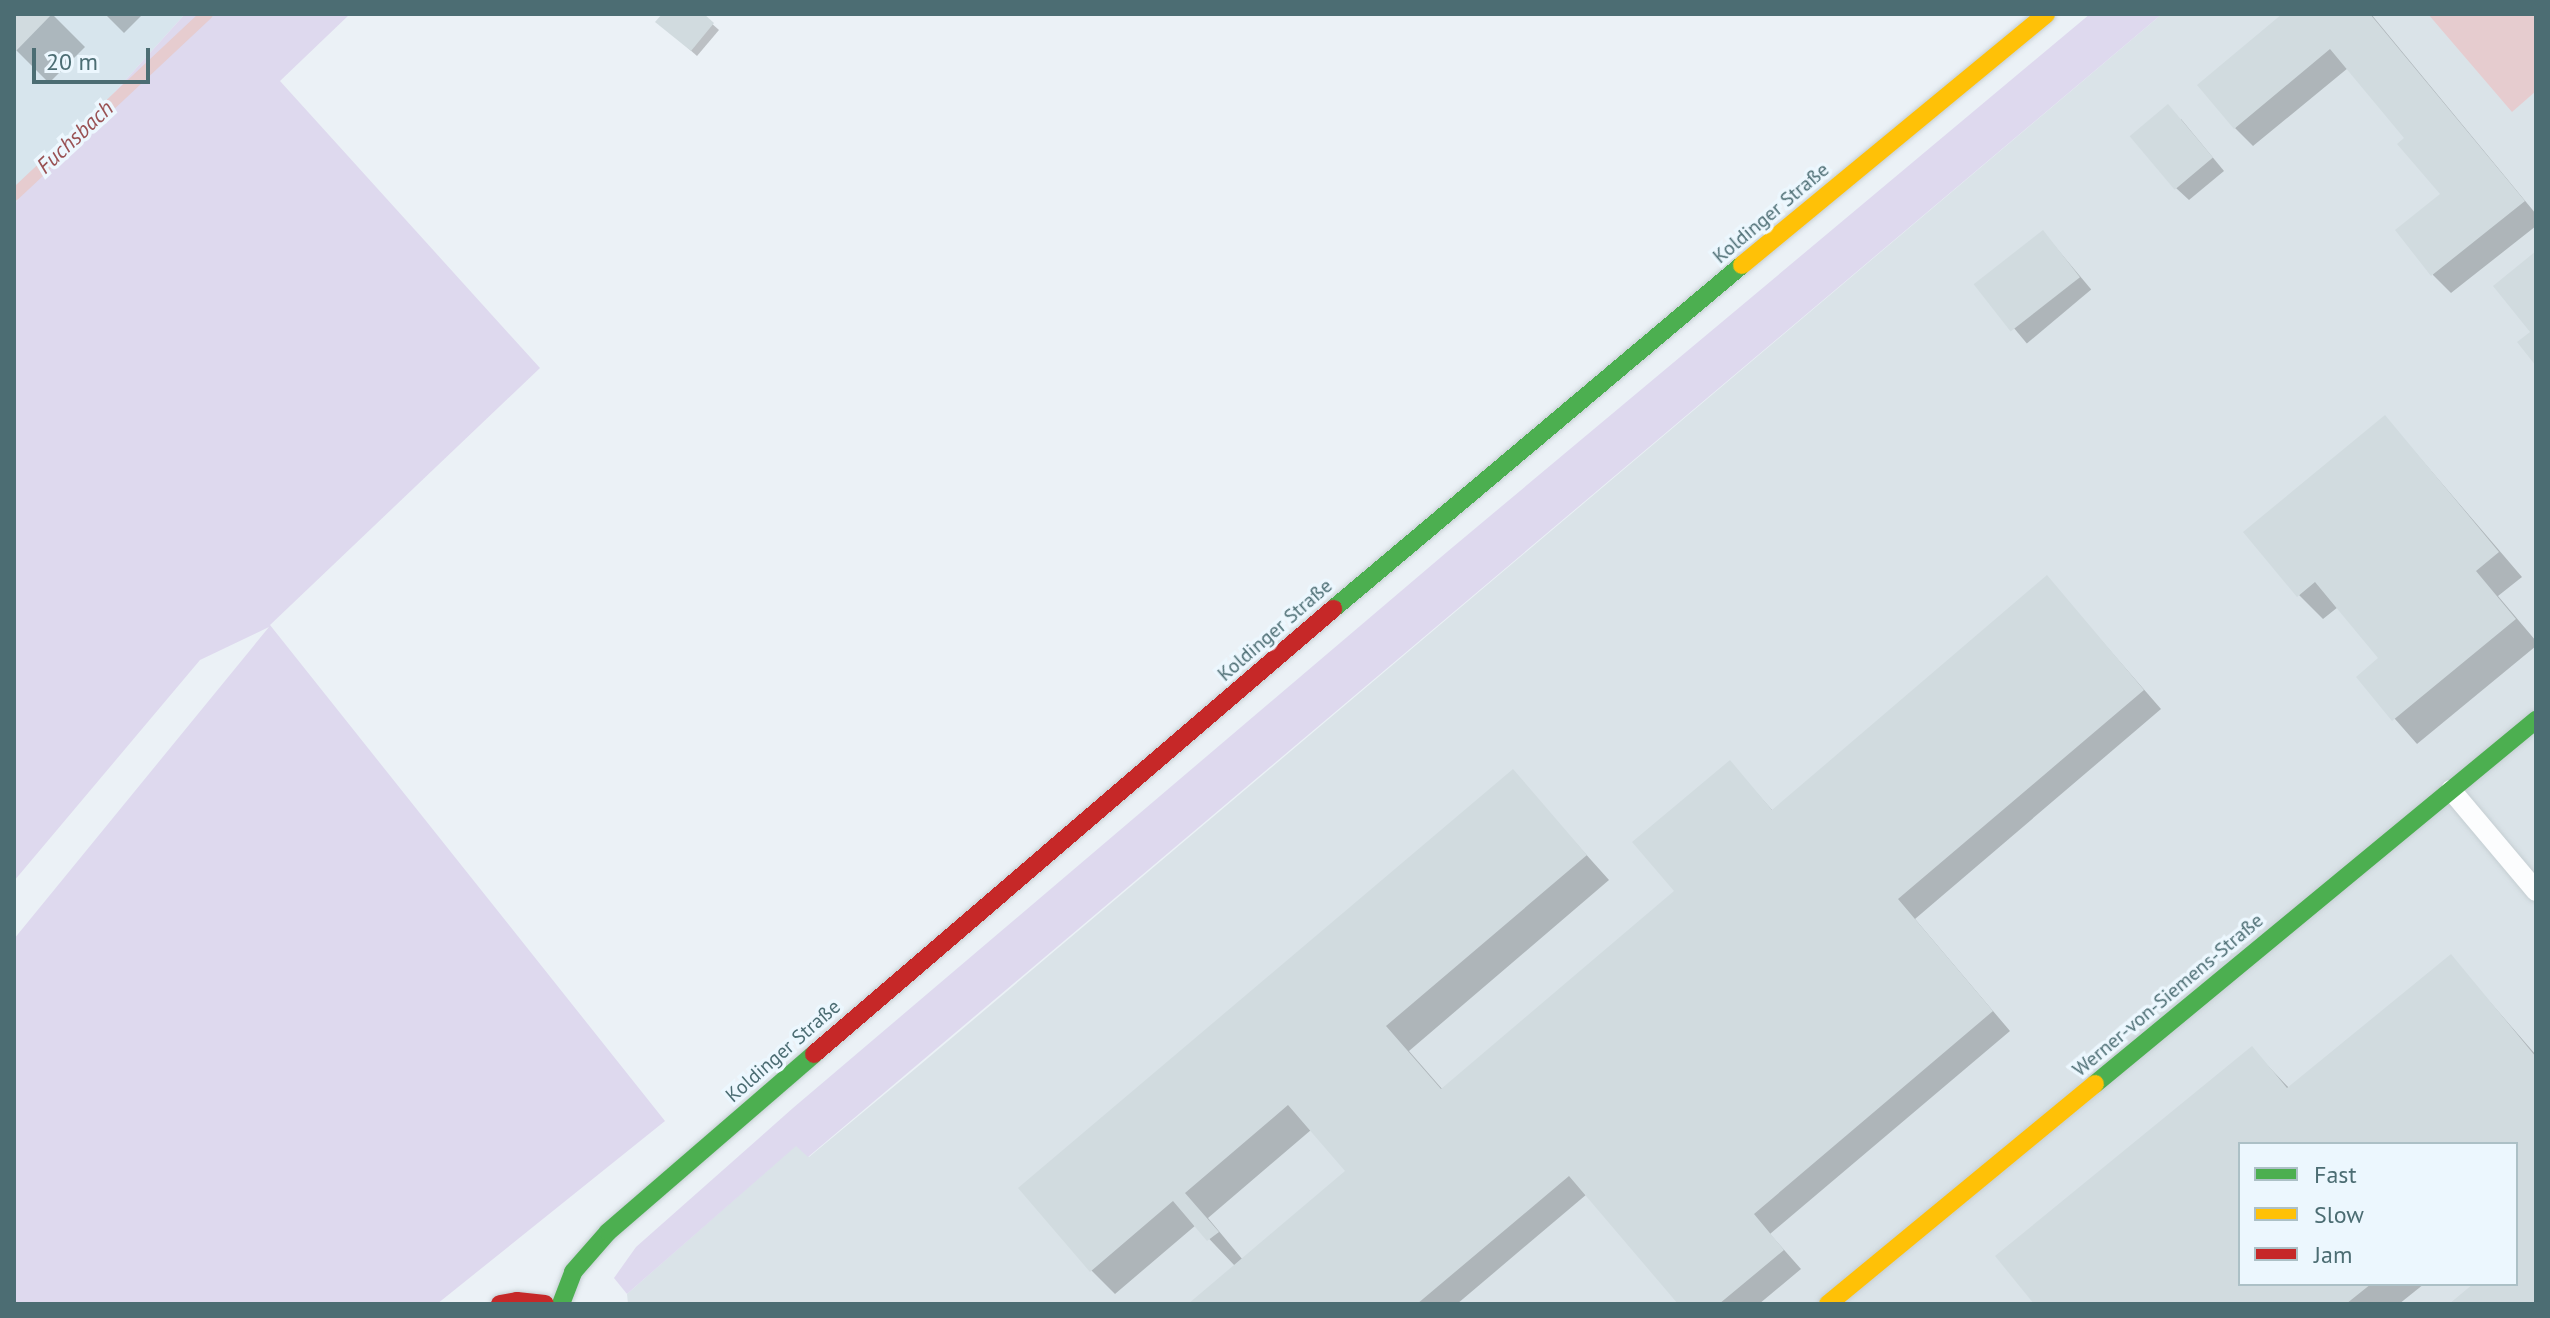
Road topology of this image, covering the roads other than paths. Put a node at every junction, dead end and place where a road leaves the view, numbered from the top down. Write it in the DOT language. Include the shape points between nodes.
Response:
graph roads {
  1 [pos="2046,14"];
  2 [pos="2536,720"];
  3 [pos="2451,790"];
  4 [pos="2536,891"];
  5 [pos="500,1304"];
  6 [pos="545,1304"];
  7 [pos="561,1304"];
  8 [pos="1828,1304"];
  1 -- 7 [label="street, Koldinger Straße" via="1506,461 653,1192 573,1272"];
  2 -- 3 [label="street, Werner-von-Siemens-Straße"];
  3 -- 4 [label="lane"];
  3 -- 8 [label="street, Werner-von-Siemens-Straße"];
  5 -- 6 [label="street"];
}
